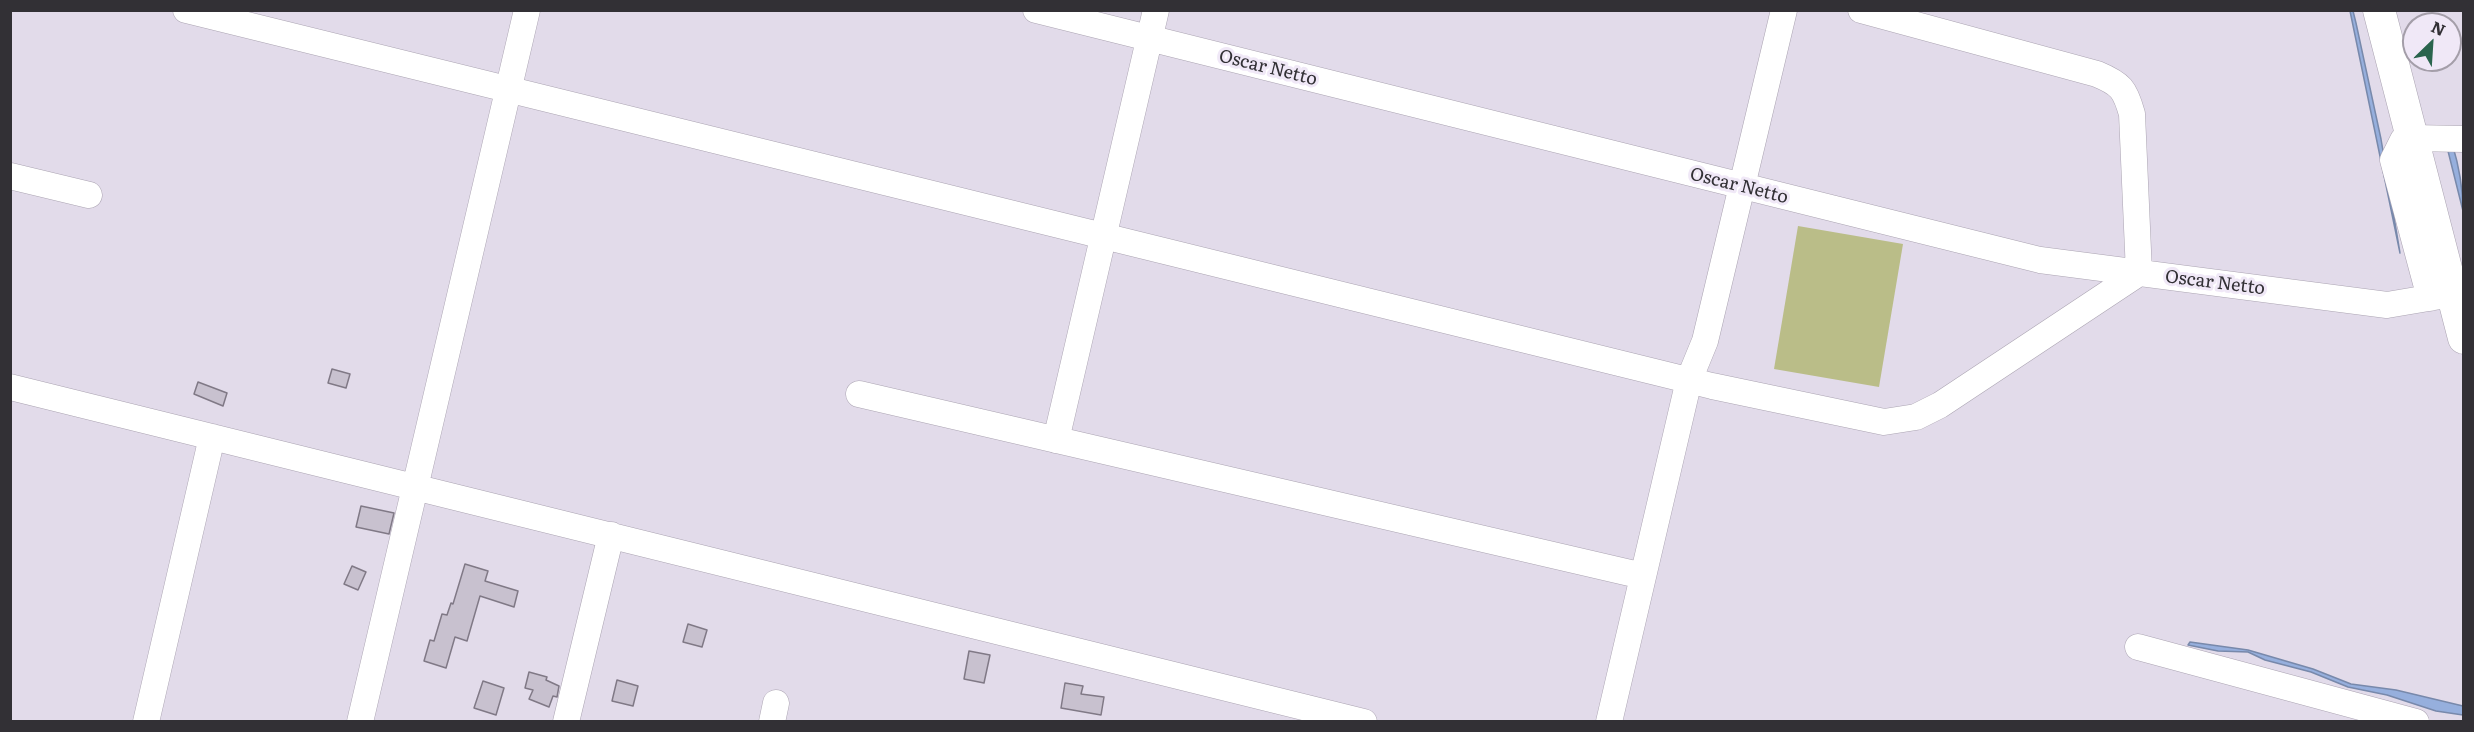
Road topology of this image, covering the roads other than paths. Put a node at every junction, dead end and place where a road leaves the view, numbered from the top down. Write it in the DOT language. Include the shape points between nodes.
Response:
graph roads {
  1 [pos="186,10"];
  2 [pos="527,10"];
  3 [pos="1036,10"];
  4 [pos="1156,10"];
  5 [pos="1784,10"];
  6 [pos="1862,10"];
  7 [pos="2379,10"];
  8 [pos="1150,39"];
  9 [pos="508,90"];
  10 [pos="2411,138"];
  11 [pos="2463,139"];
  12 [pos="10,176"];
  13 [pos="1744,187"];
  14 [pos="89,195"];
  15 [pos="1104,236"];
  16 [pos="2139,273"];
  17 [pos="2441,296"];
  18 [pos="2463,338"];
  19 [pos="1689,380"];
  20 [pos="10,387"];
  21 [pos="859,394"];
  22 [pos="212,437"];
  23 [pos="1056,440"];
  24 [pos="414,486"];
  25 [pos="610,535"];
  26 [pos="1643,576"];
  27 [pos="2138,647"];
  28 [pos="146,722"];
  29 [pos="360,722"];
  30 [pos="566,722"];
  31 [pos="1365,722"];
  32 [pos="1609,722"];
  33 [pos="2416,722"];
  1 -- 9 [label="street"];
  2 -- 9 [label="street"];
  3 -- 8 [label="street, Oscar Netto"];
  4 -- 8 [label="street"];
  5 -- 13 [label="street"];
  6 -- 16 [label="street" via="2116,81 2132,114"];
  7 -- 10 [label="main road"];
  8 -- 13 [label="street, Oscar Netto"];
  8 -- 15 [label="street"];
  9 -- 15 [label="street"];
  9 -- 24 [label="street"];
  10 -- 11 [label="street"];
  10 -- 17 [label="main road"];
  12 -- 14 [label="street"];
  13 -- 16 [label="street, Oscar Netto" via="2040,260"];
  13 -- 19 [label="street" via="1705,342"];
  15 -- 19 [label="street"];
  15 -- 23 [label="street"];
  16 -- 17 [label="street, Oscar Netto" via="2387,305"];
  16 -- 19 [label="street" via="1916,417 1884,422"];
  17 -- 18 [label="main road"];
  19 -- 26 [label="street"];
  20 -- 22 [label="street"];
  21 -- 23 [label="street"];
  22 -- 24 [label="street"];
  22 -- 28 [label="street"];
  23 -- 26 [label="street"];
  24 -- 25 [label="street"];
  24 -- 29 [label="street"];
  25 -- 30 [label="street"];
  25 -- 31 [label="street"];
  26 -- 32 [label="street"];
  27 -- 33 [label="street"];
}
